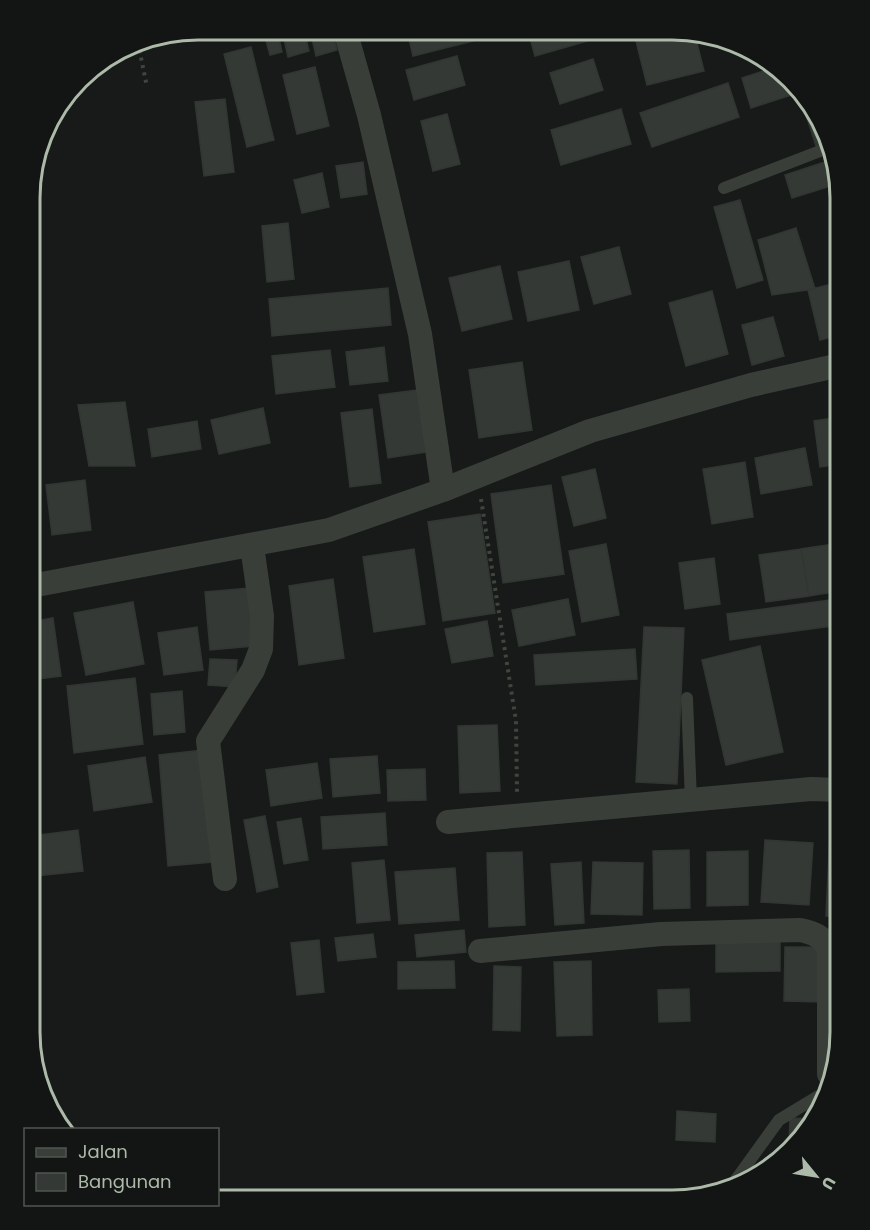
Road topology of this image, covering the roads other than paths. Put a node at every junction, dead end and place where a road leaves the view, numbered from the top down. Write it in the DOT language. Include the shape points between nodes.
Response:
graph roads {
  1 [pos="348,40"];
  2 [pos="822,150"];
  3 [pos="724,188"];
  4 [pos="830,366"];
  5 [pos="443,490"];
  6 [pos="252,546"];
  7 [pos="40,584"];
  8 [pos="687,698"];
  9 [pos="829,790"];
  10 [pos="691,801"];
  11 [pos="448,822"];
  12 [pos="225,879"];
  13 [pos="480,951"];
  14 [pos="829,1044"];
  15 [pos="814,1099"];
  16 [pos="741,1173"];
  1 -- 5 [label="street" via="420,334"];
  2 -- 3 [label="lane"];
  4 -- 5 [label="street" via="590,431"];
  5 -- 6 [label="street" via="329,530"];
  6 -- 7 [label="street"];
  6 -- 12 [label="street" via="262,615 261,649 253,670 208,741"];
  8 -- 10 [label="lane"];
  9 -- 10 [label="street"];
  10 -- 11 [label="street"];
  13 -- 14 [label="street" via="661,934 811,932 820,936 828,950"];
  15 -- 16 [label="lane" via="779,1120"];
}
